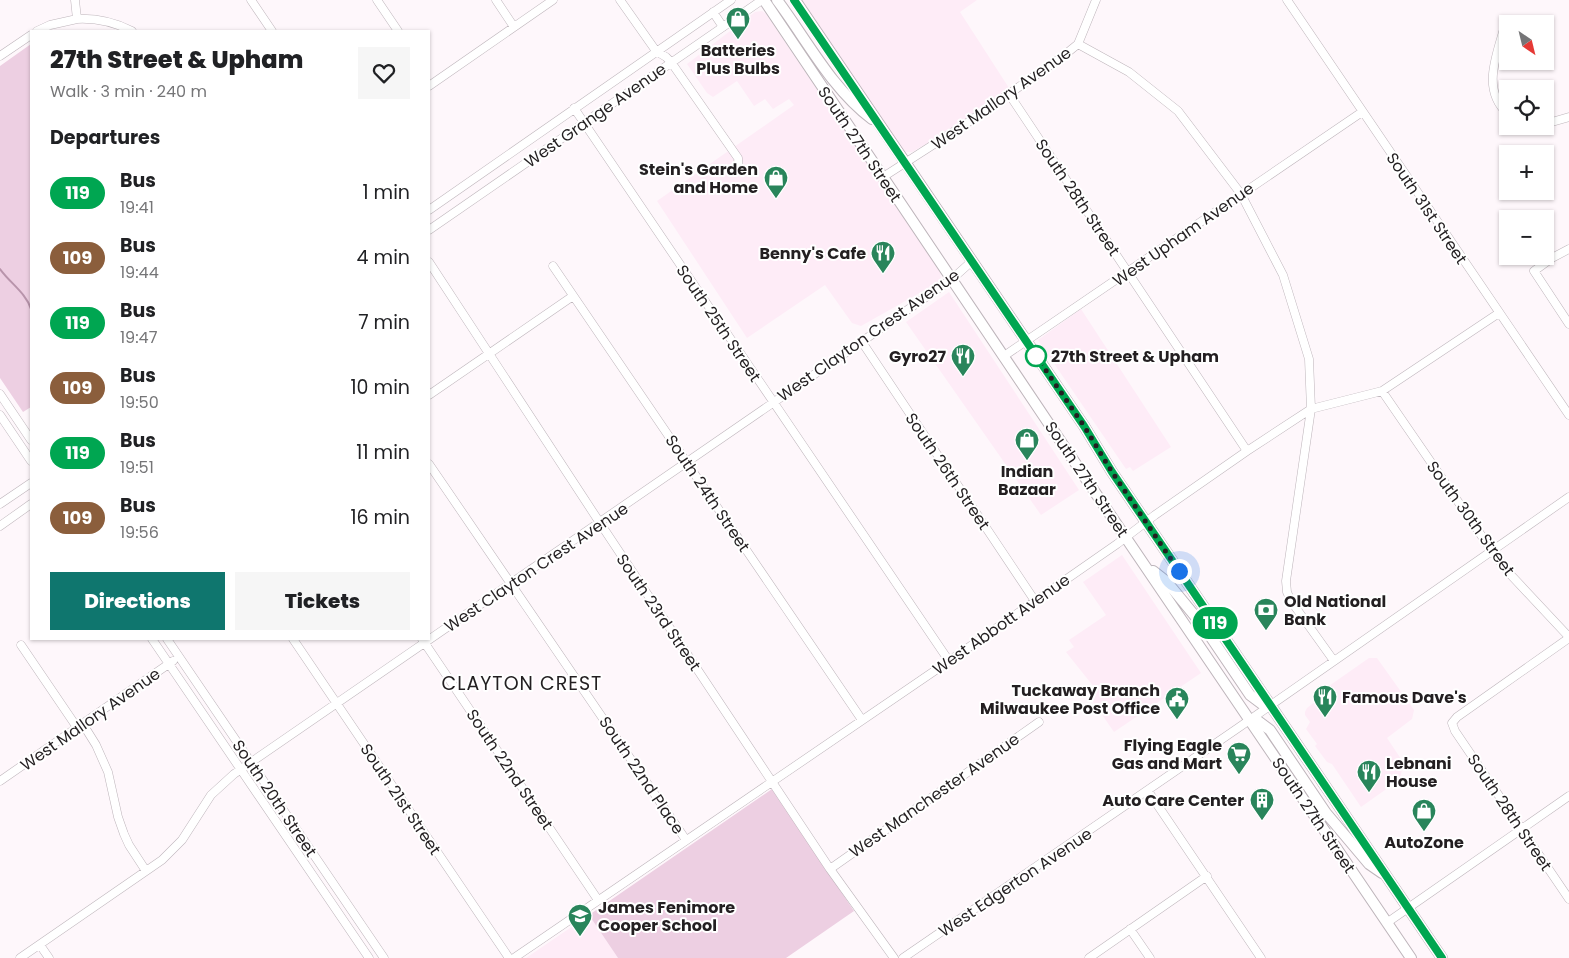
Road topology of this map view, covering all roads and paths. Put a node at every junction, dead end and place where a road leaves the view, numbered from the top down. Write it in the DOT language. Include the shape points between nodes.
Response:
graph roads {
  1 [pos="75,0"];
  2 [pos="251,0"];
  3 [pos="377,0"];
  4 [pos="496,0"];
  5 [pos="554,0"];
  6 [pos="620,0"];
  7 [pos="731,0"];
  8 [pos="763,0"];
  9 [pos="777,0"];
  10 [pos="794,0"];
  11 [pos="1096,0"];
  12 [pos="1287,0"];
  13 [pos="713,12"];
  14 [pos="76,19"];
  15 [pos="514,27"];
  16 [pos="723,27"];
  17 [pos="39,30"];
  18 [pos="130,30"];
  19 [pos="271,30"];
  20 [pos="397,30"];
  21 [pos="30,36"];
  22 [pos="1078,44"];
  23 [pos="1499,44"];
  24 [pos="656,52"];
  25 [pos="0,56"];
  26 [pos="671,62"];
  27 [pos="430,82"];
  28 [pos="1009,94"];
  29 [pos="1499,103"];
  30 [pos="574,108"];
  31 [pos="1362,112"];
  32 [pos="1569,118"];
  33 [pos="1554,122"];
  34 [pos="584,123"];
  35 [pos="878,124"];
  36 [pos="905,163"];
  37 [pos="739,171"];
  38 [pos="883,177"];
  39 [pos="1241,194"];
  40 [pos="446,198"];
  41 [pos="430,209"];
  42 [pos="455,212"];
  43 [pos="430,229"];
  44 [pos="1569,249"];
  45 [pos="971,262"];
  46 [pos="430,264"];
  47 [pos="553,266"];
  48 [pos="1128,272"];
  49 [pos="952,279"];
  50 [pos="574,296"];
  51 [pos="1499,313"];
  52 [pos="1569,324"];
  53 [pos="862,342"];
  54 [pos="1026,342"];
  55 [pos="489,354"];
  56 [pos="1004,356"];
  57 [pos="1382,391"];
  58 [pos="0,394"];
  59 [pos="430,394"];
  60 [pos="773,402"];
  61 [pos="1312,409"];
  62 [pos="0,415"];
  63 [pos="1569,416"];
  64 [pos="30,439"];
  65 [pos="1247,451"];
  66 [pos="30,460"];
  67 [pos="687,462"];
  68 [pos="430,465"];
  69 [pos="30,484"];
  70 [pos="1569,497"];
  71 [pos="0,505"];
  72 [pos="30,505"];
  73 [pos="9,519"];
  74 [pos="1146,522"];
  75 [pos="600,523"];
  76 [pos="0,526"];
  77 [pos="1126,537"];
  78 [pos="1492,551"];
  79 [pos="1145,564"];
  80 [pos="512,584"];
  81 [pos="1034,601"];
  82 [pos="430,637"];
  83 [pos="1569,638"];
  84 [pos="153,640"];
  85 [pos="168,640"];
  86 [pos="294,640"];
  87 [pos="423,641"];
  88 [pos="21,645"];
  89 [pos="179,657"];
  90 [pos="949,660"];
  91 [pos="1334,661"];
  92 [pos="169,664"];
  93 [pos="337,704"];
  94 [pos="1270,706"];
  95 [pos="862,720"];
  96 [pos="1249,720"];
  97 [pos="1039,722"];
  98 [pos="80,726"];
  99 [pos="251,763"];
  100 [pos="241,770"];
  101 [pos="772,780"];
  102 [pos="0,781"];
  103 [pos="1148,790"];
  104 [pos="1569,796"];
  105 [pos="1521,829"];
  106 [pos="686,840"];
  107 [pos="830,868"];
  108 [pos="146,871"];
  109 [pos="1207,876"];
  110 [pos="1388,877"];
  111 [pos="1569,899"];
  112 [pos="598,900"];
  113 [pos="1409,909"];
  114 [pos="1388,922"];
  115 [pos="1130,929"];
  116 [pos="40,945"];
  117 [pos="20,958"];
  118 [pos="49,958"];
  119 [pos="369,958"];
  120 [pos="384,958"];
  121 [pos="509,958"];
  122 [pos="514,958"];
  123 [pos="894,958"];
  124 [pos="903,958"];
  125 [pos="1089,958"];
  126 [pos="1150,958"];
  127 [pos="1261,958"];
  128 [pos="1411,958"];
  129 [pos="1442,958"];
  1 -- 14 [label="street"];
  2 -- 19 [label="street"];
  3 -- 20 [label="street"];
  4 -- 15 [label="street"];
  5 -- 15 [label="street"];
  6 -- 24 [label="street"];
  7 -- 13 [label="street, West Grange Avenue"];
  8 -- 16 [label="street, West Grange Avenue"];
  8 -- 38 [label="main road, South 27th Street"];
  9 -- 35 [label="main road" via="824,68 857,108"];
  10 -- 35 [label="main road, South 27th Street"];
  11 -- 22 [label="street, West Mallory Avenue"];
  12 -- 31 [label="street, South 31st Street"];
  13 -- 16 [label="street"];
  13 -- 24 [label="street, West Grange Avenue"];
  14 -- 17 [label="street"];
  14 -- 18 [label="street" via="93,18"];
  15 -- 27 [label="street"];
  16 -- 26 [label="street, West Grange Avenue"];
  21 -- 25 [label="street"];
  22 -- 28 [label="street, West Mallory Avenue"];
  22 -- 39 [label="street" via="1129,72 1178,111"];
  23 -- 29 [label="street" via="1492,80"];
  24 -- 26 [label="street"];
  24 -- 30 [label="street, West Grange Avenue"];
  26 -- 34 [label="street, West Grange Avenue"];
  26 -- 37 [label="street" via="738,158"];
  28 -- 36 [label="street, West Mallory Avenue"];
  28 -- 48 [label="street, South 28th Street"];
  30 -- 34 [label="street, South 25th Street"];
  30 -- 40 [label="street, West Grange Avenue"];
  31 -- 39 [label="street, West Upham Avenue"];
  31 -- 51 [label="street, South 31st Street"];
  32 -- 33 [label="street"];
  34 -- 42 [label="street, West Grange Avenue"];
  34 -- 60 [label="street, South 25th Street"];
  35 -- 36 [label="main road, South 27th Street"];
  36 -- 38 [label="street, West Mallory Avenue"];
  36 -- 45 [label="main road, South 27th Street"];
  38 -- 49 [label="main road, South 27th Street"];
  39 -- 48 [label="street, West Upham Avenue"];
  39 -- 61 [label="street" via="1283,275 1309,359"];
  40 -- 41 [label="street, West Grange Avenue"];
  40 -- 42 [label="street"];
  42 -- 43 [label="street, West Grange Avenue"];
  44 -- 52 [label="street" via="1534,271"];
  45 -- 49 [label="street, West Clayton Crest Avenue"];
  45 -- 54 [label="main road, South 27th Street"];
  46 -- 55 [label="street, South 23rd Street"];
  47 -- 50 [label="street, South 24th Street"];
  48 -- 54 [label="street, West Upham Avenue"];
  48 -- 65 [label="street, South 28th Street"];
  49 -- 53 [label="street, West Clayton Crest Avenue"];
  49 -- 56 [label="main road, South 27th Street"];
  50 -- 55 [label="street"];
  50 -- 67 [label="street, South 24th Street"];
  51 -- 57 [label="street, West Abbott Avenue"];
  51 -- 63 [label="street, South 31st Street"];
  53 -- 60 [label="street, West Clayton Crest Avenue"];
  53 -- 81 [label="street, South 26th Street"];
  54 -- 56 [label="street, West Upham Avenue"];
  54 -- 74 [label="main road, South 27th Street"];
  55 -- 59 [label="street"];
  55 -- 75 [label="street, South 23rd Street"];
  56 -- 77 [label="main road, South 27th Street"];
  57 -- 61 [label="street, West Abbott Avenue"];
  57 -- 78 [label="street, South 30th Street"];
  58 -- 64 [label="street"];
  60 -- 67 [label="street, West Clayton Crest Avenue"];
  60 -- 90 [label="street, South 25th Street"];
  61 -- 65 [label="street, West Abbott Avenue"];
  61 -- 91 [label="street" via="1286,581 1291,602"];
  62 -- 66 [label="street"];
  65 -- 74 [label="street, West Abbott Avenue"];
  67 -- 75 [label="street, West Clayton Crest Avenue"];
  67 -- 95 [label="street, South 24th Street"];
  68 -- 80 [label="street, South 22nd Place"];
  69 -- 71 [label="street"];
  70 -- 78 [label="street, West Edgerton Avenue"];
  71 -- 73 [label="street"];
  72 -- 73 [label="street"];
  73 -- 76 [label="street"];
  74 -- 77 [label="street, West Abbott Avenue"];
  74 -- 94 [label="main road, South 27th Street"];
  75 -- 80 [label="street, West Clayton Crest Avenue"];
  75 -- 101 [label="street, South 23rd Street"];
  77 -- 79 [label="main road, South 27th Street"];
  77 -- 81 [label="street, West Abbott Avenue"];
  78 -- 83 [label="street, South 30th Street"];
  78 -- 91 [label="street, West Edgerton Avenue"];
  79 -- 94 [label="main road" via="1167,582 1204,627 1250,695"];
  79 -- 96 [label="main road, South 27th Street"];
  80 -- 82 [label="street, West Clayton Crest Avenue"];
  80 -- 106 [label="street, South 22nd Place"];
  81 -- 90 [label="street, West Abbott Avenue"];
  83 -- 105 [label="street, South 28th Street" via="1457,717 1452,724"];
  84 -- 92 [label="street, South 20th Street"];
  85 -- 89 [label="street, South 20th Street"];
  86 -- 93 [label="street, South 21st Street"];
  87 -- 93 [label="street, West Clayton Crest Avenue"];
  87 -- 112 [label="street, South 22nd Street"];
  88 -- 98 [label="street"];
  89 -- 92 [label="street, West Mallory Avenue"];
  89 -- 99 [label="street, South 20th Street"];
  90 -- 95 [label="street, West Abbott Avenue"];
  91 -- 94 [label="street, West Edgerton Avenue"];
  92 -- 98 [label="street, West Mallory Avenue"];
  92 -- 100 [label="street, South 20th Street"];
  93 -- 99 [label="street, West Clayton Crest Avenue"];
  93 -- 121 [label="street, South 21st Street"];
  94 -- 96 [label="street, West Edgerton Avenue"];
  94 -- 110 [label="main road, South 27th Street"];
  95 -- 101 [label="street, West Abbott Avenue"];
  96 -- 103 [label="street, West Edgerton Avenue"];
  96 -- 110 [label="main road" via="1258,721 1270,730 1326,813 1369,864"];
  96 -- 114 [label="main road, South 27th Street"];
  97 -- 107 [label="street, West Manchester Avenue"];
  98 -- 102 [label="street, West Mallory Avenue"];
  98 -- 108 [label="street" via="86,729 103,758 124,834"];
  99 -- 100 [label="street, West Clayton Crest Avenue"];
  99 -- 120 [label="street, South 20th Street"];
  100 -- 108 [label="street, West Clayton Crest Avenue" via="211,795 172,851"];
  100 -- 119 [label="street, South 20th Street"];
  101 -- 106 [label="street, West Abbott Avenue"];
  101 -- 107 [label="street, South 23rd Street"];
  103 -- 109 [label="street"];
  103 -- 124 [label="street, West Edgerton Avenue"];
  104 -- 105 [label="street"];
  105 -- 111 [label="street, South 28th Street"];
  105 -- 113 [label="street"];
  106 -- 112 [label="street, West Abbott Avenue"];
  107 -- 123 [label="street, South 23rd Street"];
  108 -- 116 [label="street, West Clayton Crest Avenue"];
  109 -- 115 [label="street"];
  109 -- 127 [label="street"];
  110 -- 113 [label="main road, South 27th Street"];
  112 -- 122 [label="street, West Abbott Avenue"];
  113 -- 114 [label="street"];
  113 -- 129 [label="main road, South 27th Street"];
  114 -- 128 [label="main road, South 27th Street"];
  115 -- 125 [label="street"];
  115 -- 126 [label="street"];
  116 -- 117 [label="street, West Clayton Crest Avenue"];
  116 -- 118 [label="street"];
}
